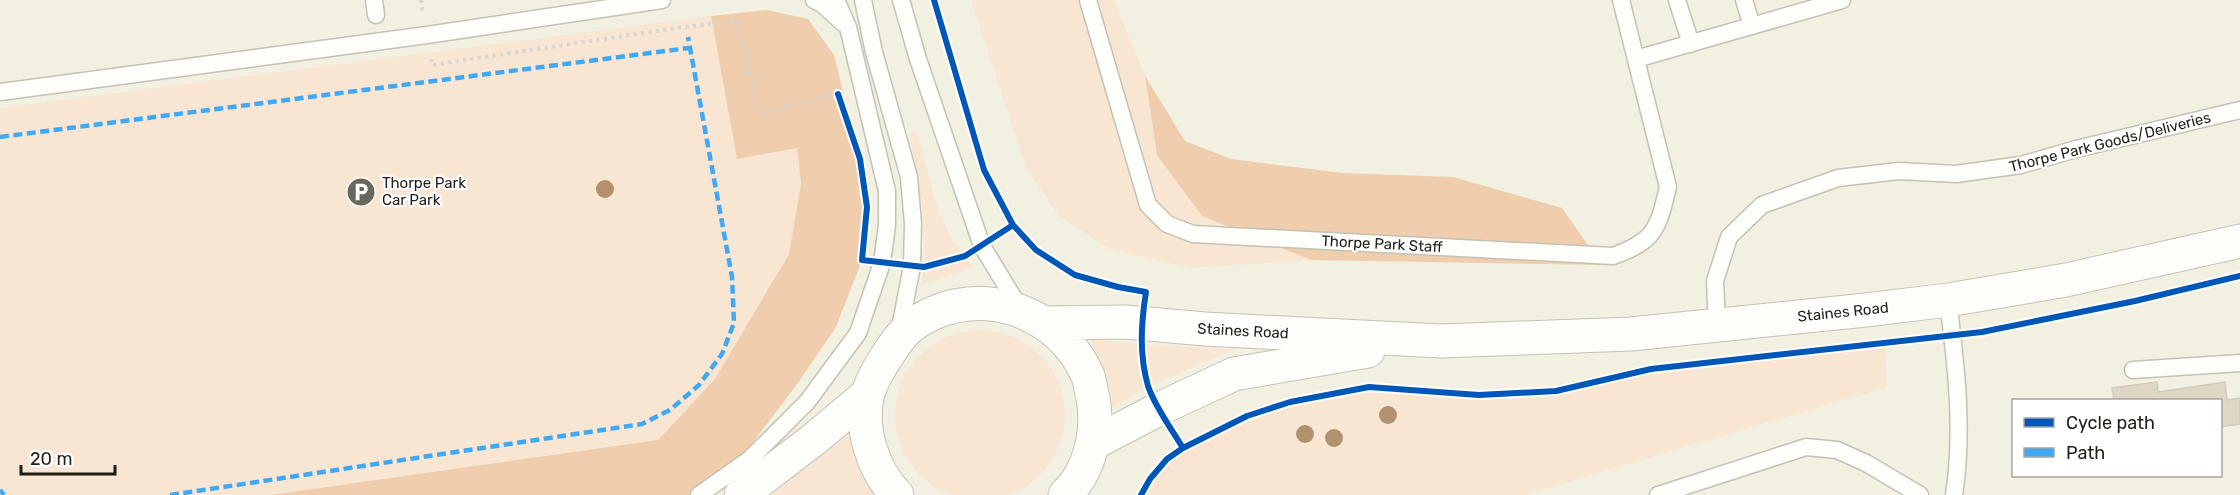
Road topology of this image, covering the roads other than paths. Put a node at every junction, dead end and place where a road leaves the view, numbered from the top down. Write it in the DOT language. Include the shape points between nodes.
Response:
graph roads {
  1 [pos="662,0"];
  2 [pos="814,0"];
  3 [pos="836,0"];
  4 [pos="863,0"];
  5 [pos="901,0"];
  6 [pos="1088,0"];
  7 [pos="1621,0"];
  8 [pos="1677,0"];
  9 [pos="1744,0"];
  10 [pos="1842,0"];
  11 [pos="1752,26"];
  12 [pos="848,27"];
  13 [pos="1691,44"];
  14 [pos="874,52"];
  15 [pos="1636,59"];
  16 [pos="0,92"];
  17 [pos="2240,110"];
  18 [pos="2240,241"];
  19 [pos="1948,300"];
  20 [pos="1033,316"];
  21 [pos="1717,326"];
  22 [pos="899,337"];
  23 [pos="1441,341"];
  24 [pos="2240,363"];
  25 [pos="2133,370"];
  26 [pos="868,394"];
  27 [pos="1092,444"];
  28 [pos="699,495"];
  29 [pos="741,495"];
  30 [pos="897,495"];
  31 [pos="1065,495"];
  32 [pos="1658,495"];
  33 [pos="1920,495"];
  34 [pos="1954,495"];
  1 -- 16 [label="lane"];
  2 -- 12 [label="lane"];
  3 -- 12 [label="lane"];
  4 -- 14 [label="lane"];
  5 -- 20 [label="lane" via="982,246"];
  6 -- 15 [label="lane, Thorpe Park Staff" via="1148,205 1167,224 1193,234 1613,256 1635,248 1652,235 1668,187"];
  7 -- 15 [label="lane, Thorpe Park Staff"];
  8 -- 13 [label="lane"];
  9 -- 11 [label="lane"];
  10 -- 11 [label="lane"];
  11 -- 13 [label="lane"];
  12 -- 14 [label="lane"];
  12 -- 28 [label="lane" via="887,191 882,263 858,333 807,402 750,459"];
  13 -- 15 [label="lane"];
  14 -- 22 [label="lane" via="909,177 912,266"];
  17 -- 21 [label="lane, Thorpe Park Goods/Deliveries" via="2021,165 1956,174 1899,171 1838,178 1762,205 1729,237 1715,281"];
  18 -- 19 [label="main road, Staines Road" via="2066,280"];
  19 -- 21 [label="main road, Staines Road"];
  19 -- 34 [label="lane" via="1959,416"];
  20 -- 22 [label="main road, Staines Road" via="995,303 969,303 919,320"];
  20 -- 23 [label="main road, Staines Road"];
  20 -- 27 [label="main road" via="1071,347 1088,376 1095,410"];
  21 -- 23 [label="main road, Staines Road" via="1631,334"];
  22 -- 26 [label="main road, Staines Road"];
  23 -- 27 [label="main road, Staines Road" via="1234,374"];
  24 -- 25 [label="lane"];
  26 -- 29 [label="main road"];
  26 -- 30 [label="main road" via="866,426 873,458"];
  27 -- 31 [label="main road" via="1083,469"];
  32 -- 33 [label="lane" via="1806,447 1837,450"];
}
